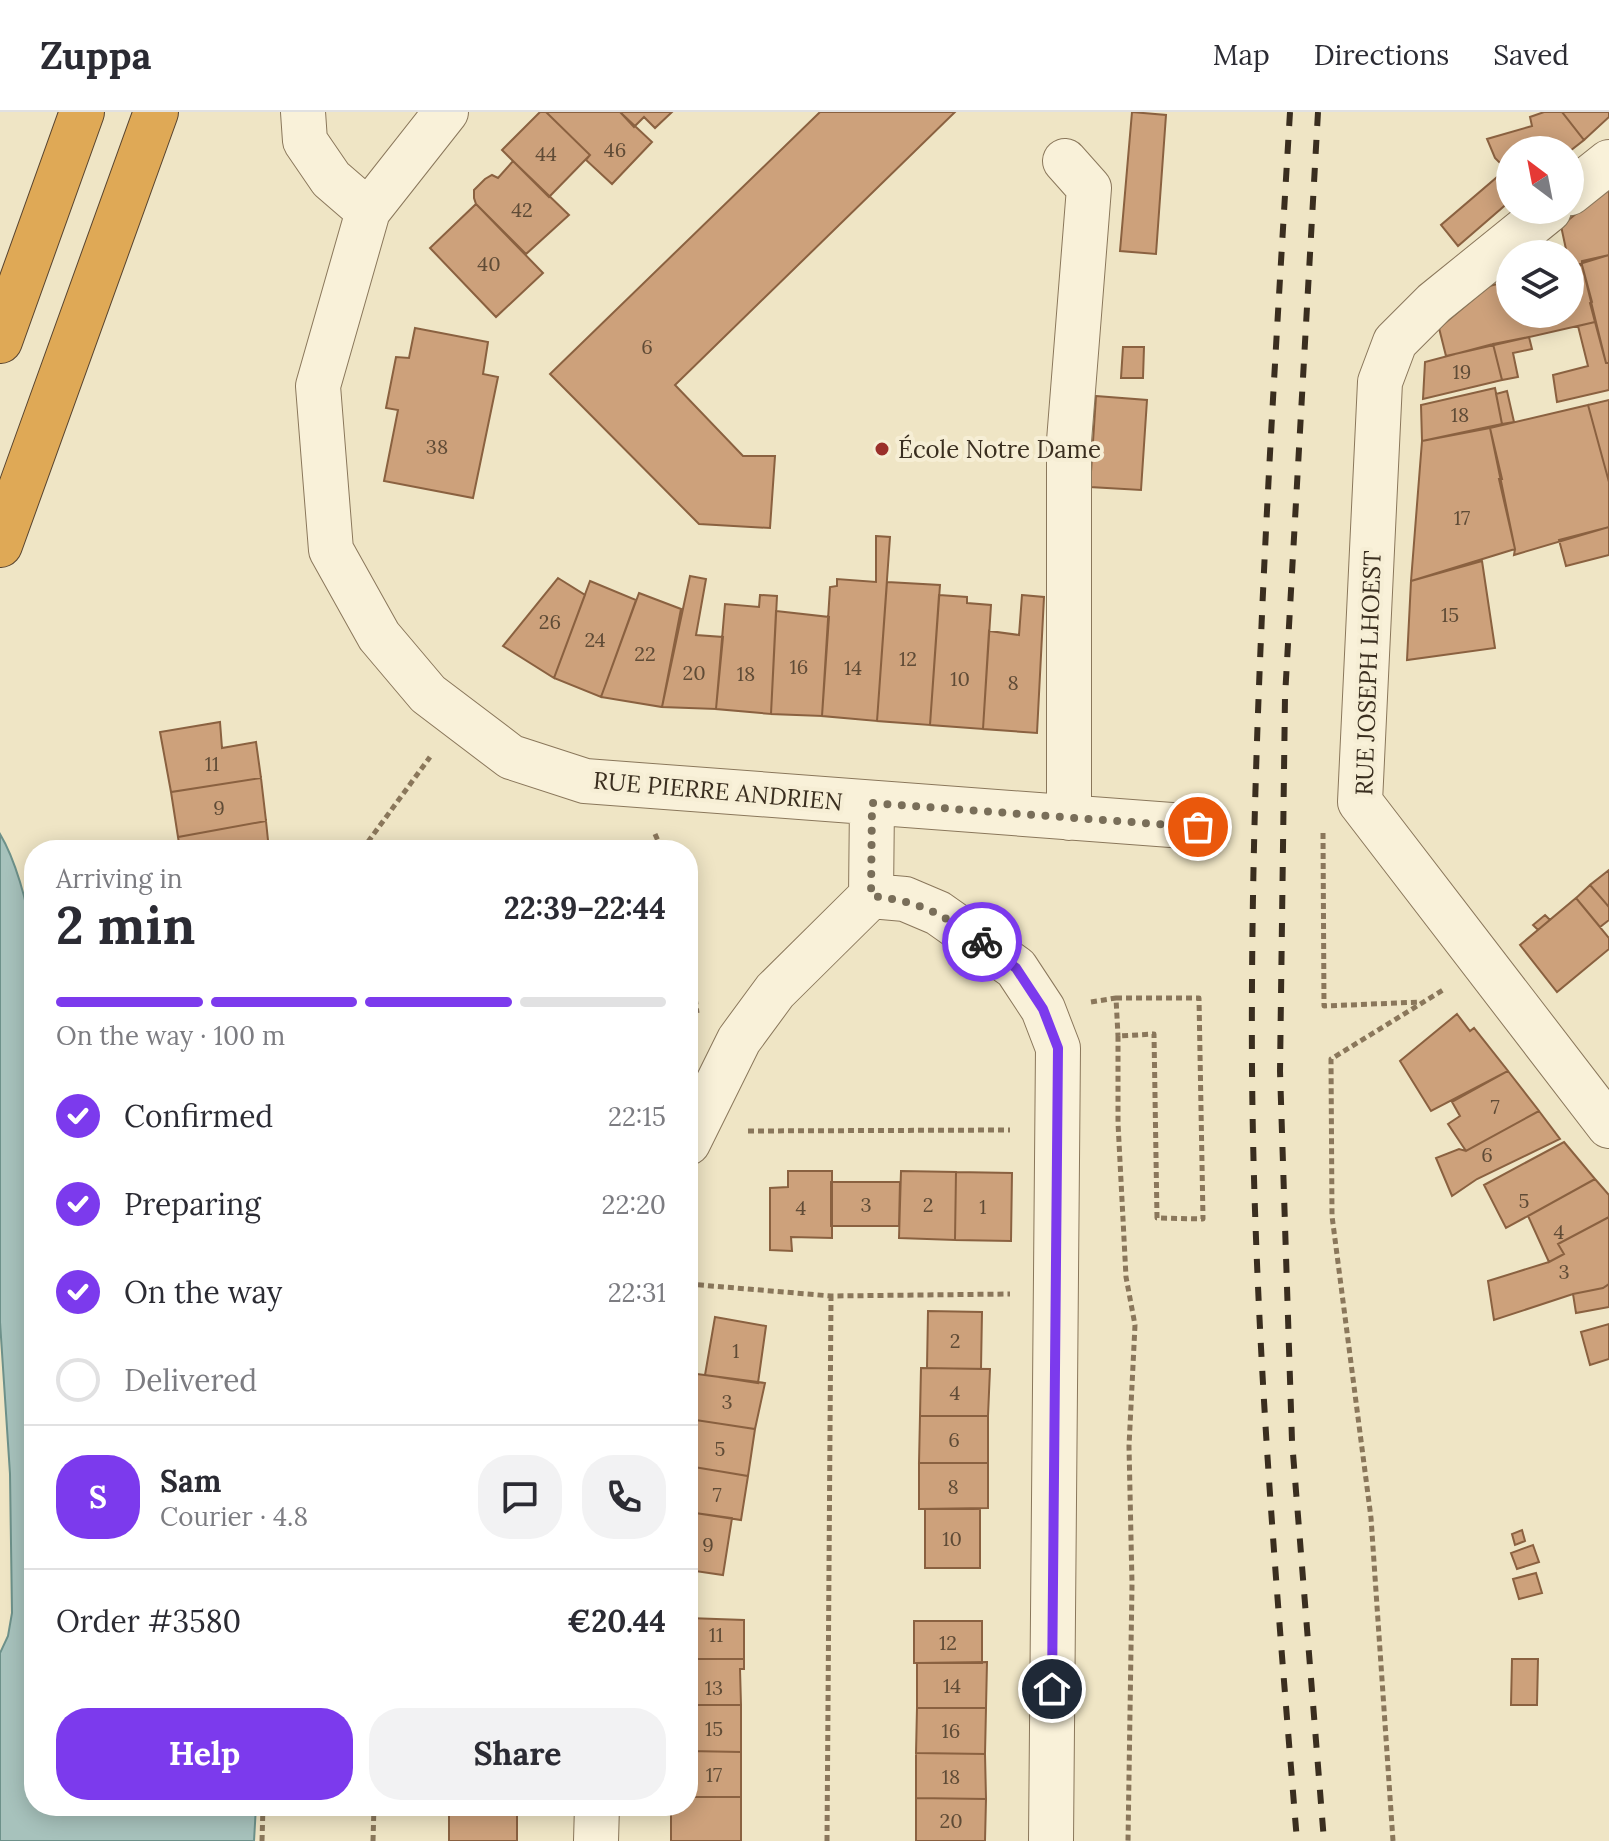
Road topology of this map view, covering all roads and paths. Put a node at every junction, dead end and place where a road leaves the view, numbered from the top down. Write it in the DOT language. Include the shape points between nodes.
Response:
graph roads {
  1 [pos="82,112"];
  2 [pos="156,112"];
  3 [pos="303,112"];
  4 [pos="446,112"];
  5 [pos="1065,161"];
  6 [pos="1609,162"];
  7 [pos="1584,182"];
  8 [pos="368,211"];
  9 [pos="1532,224"];
  10 [pos="0,341"];
  11 [pos="0,545"];
  12 [pos="459,718"];
  13 [pos="872,803"];
  14 [pos="1069,818"];
  15 [pos="1198,827"];
  16 [pos="369,840"];
  17 [pos="871,896"];
  18 [pos="1485,965"];
  19 [pos="1116,998"];
  20 [pos="1422,1002"];
  21 [pos="1324,1006"];
  22 [pos="698,1121"];
  23 [pos="1609,1126"];
  24 [pos="1058,1130"];
  25 [pos="698,1137"];
  26 [pos="698,1285"];
  27 [pos="1055,1293"];
  28 [pos="831,1296"];
  29 [pos="263,1816"];
  30 [pos="374,1816"];
  31 [pos="597,1816"];
  32 [pos="262,1841"];
  33 [pos="373,1841"];
  34 [pos="596,1841"];
  35 [pos="827,1841"];
  36 [pos="1051,1841"];
  37 [pos="1128,1841"];
  38 [pos="1393,1841"];
  1 -- 10 [label="highway"];
  2 -- 11 [label="highway"];
  3 -- 8 [label="street" via="305,141 331,179"];
  4 -- 8 [label="street, RUE PIERRE ANDRIEN"];
  5 -- 14 [label="street" via="1089,188 1069,441"];
  6 -- 7 [label="street"];
  8 -- 12 [label="street, RUE PIERRE ANDRIEN" via="318,386 331,550 379,636 428,694"];
  9 -- 18 [label="street, RUE JOSEPH LHOEST" via="1434,303 1395,342 1380,382 1360,802"];
  12 -- 13 [label="street, RUE PIERRE ANDRIEN" via="511,757 585,781"];
  12 -- 16 [label="path"];
  13 -- 14 [label="street, RUE PIERRE ANDRIEN"];
  13 -- 17 [label="street"];
  14 -- 15 [label="street, RUE PIERRE ANDRIEN"];
  17 -- 22 [label="street" via="775,991 739,1040"];
  17 -- 24 [label="street" via="905,899 938,913 1016,968 1043,1009 1058,1048"];
  18 -- 20 [label="path"];
  18 -- 23 [label="street, RUE JOSEPH LHOEST"];
  19 -- 37 [label="path" via="1199,998 1203,1203 1203,1219 1157,1218 1154,1034 1118,1036 1126,1277 1135,1325 1129,1446"];
  20 -- 21 [label="path"];
  20 -- 38 [label="path" via="1331,1059 1332,1216 1371,1518"];
  24 -- 25 [label="path"];
  24 -- 27 [label="street"];
  26 -- 28 [label="path"];
  27 -- 28 [label="path"];
  27 -- 36 [label="street"];
  28 -- 35 [label="path"];
  29 -- 32 [label="path"];
  30 -- 33 [label="path"];
  31 -- 34 [label="street"];
}
